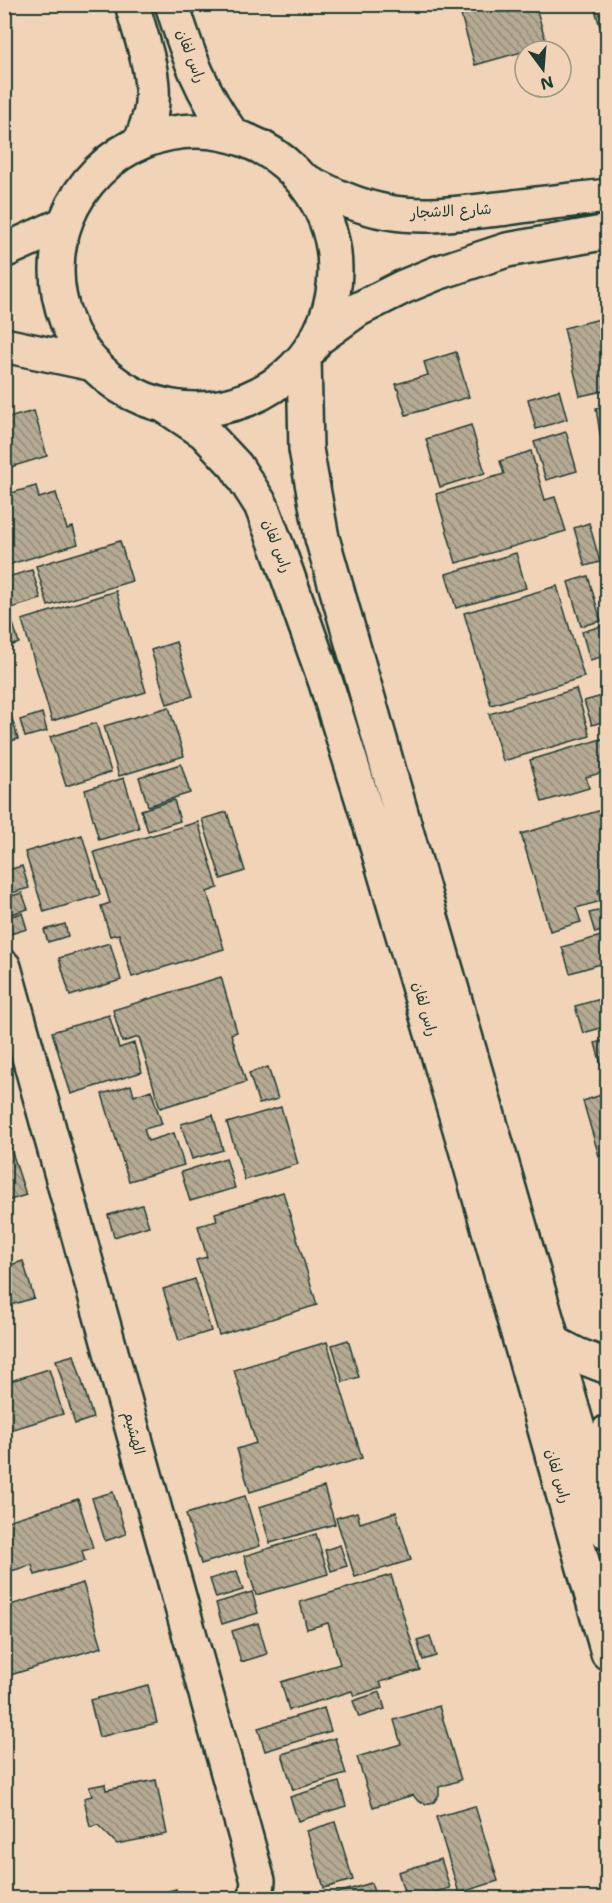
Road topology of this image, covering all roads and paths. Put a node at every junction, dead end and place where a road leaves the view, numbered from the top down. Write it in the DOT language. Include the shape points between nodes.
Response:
graph roads {
  1 [pos="132,4"];
  2 [pos="172,4"];
  3 [pos="233,136"];
  4 [pos="141,142"];
  5 [pos="301,178"];
  6 [pos="608,196"];
  7 [pos="64,224"];
  8 [pos="608,232"];
  9 [pos="4,251"];
  10 [pos="4,345"];
  11 [pos="311,348"];
  12 [pos="94,364"];
  13 [pos="165,406"];
  14 [pos="4,967"];
  15 [pos="554,1343"];
  16 [pos="608,1367"];
  17 [pos="608,1432"];
  18 [pos="591,1476"];
  19 [pos="608,1533"];
  20 [pos="608,1653"];
  21 [pos="256,1899"];
  1 -- 4 [label="street" via="151,81 151,110"];
  2 -- 3 [label="street, راس لفان" via="198,79"];
  3 -- 4 [label="street" via="181,132"];
  3 -- 5 [label="street" via="282,160"];
  4 -- 7 [label="street" via="120,153 86,184"];
  5 -- 6 [label="street, شارع الاشجار" via="357,204 418,215"];
  5 -- 11 [label="street" via="324,214 335,255 333,298"];
  7 -- 9 [label="street"];
  7 -- 12 [label="street" via="57,283 63,313"];
  8 -- 11 [label="street" via="507,250 437,273 357,310"];
  10 -- 12 [label="street"];
  11 -- 13 [label="street" via="282,379 256,395 227,405 196,409"];
  11 -- 15 [label="street, راس لفان" via="306,449 322,538"];
  12 -- 13 [label="street" via="114,383"];
  13 -- 20 [label="street, راس لفان" via="204,432 236,466 261,506 326,683 474,1179"];
  14 -- 21 [label="street, الهشيم" via="258,1881"];
  15 -- 16 [label="street"];
  15 -- 18 [label="street, راس لفان"];
  17 -- 18 [label="street"];
  18 -- 19 [label="street, راس لفان"];
}
